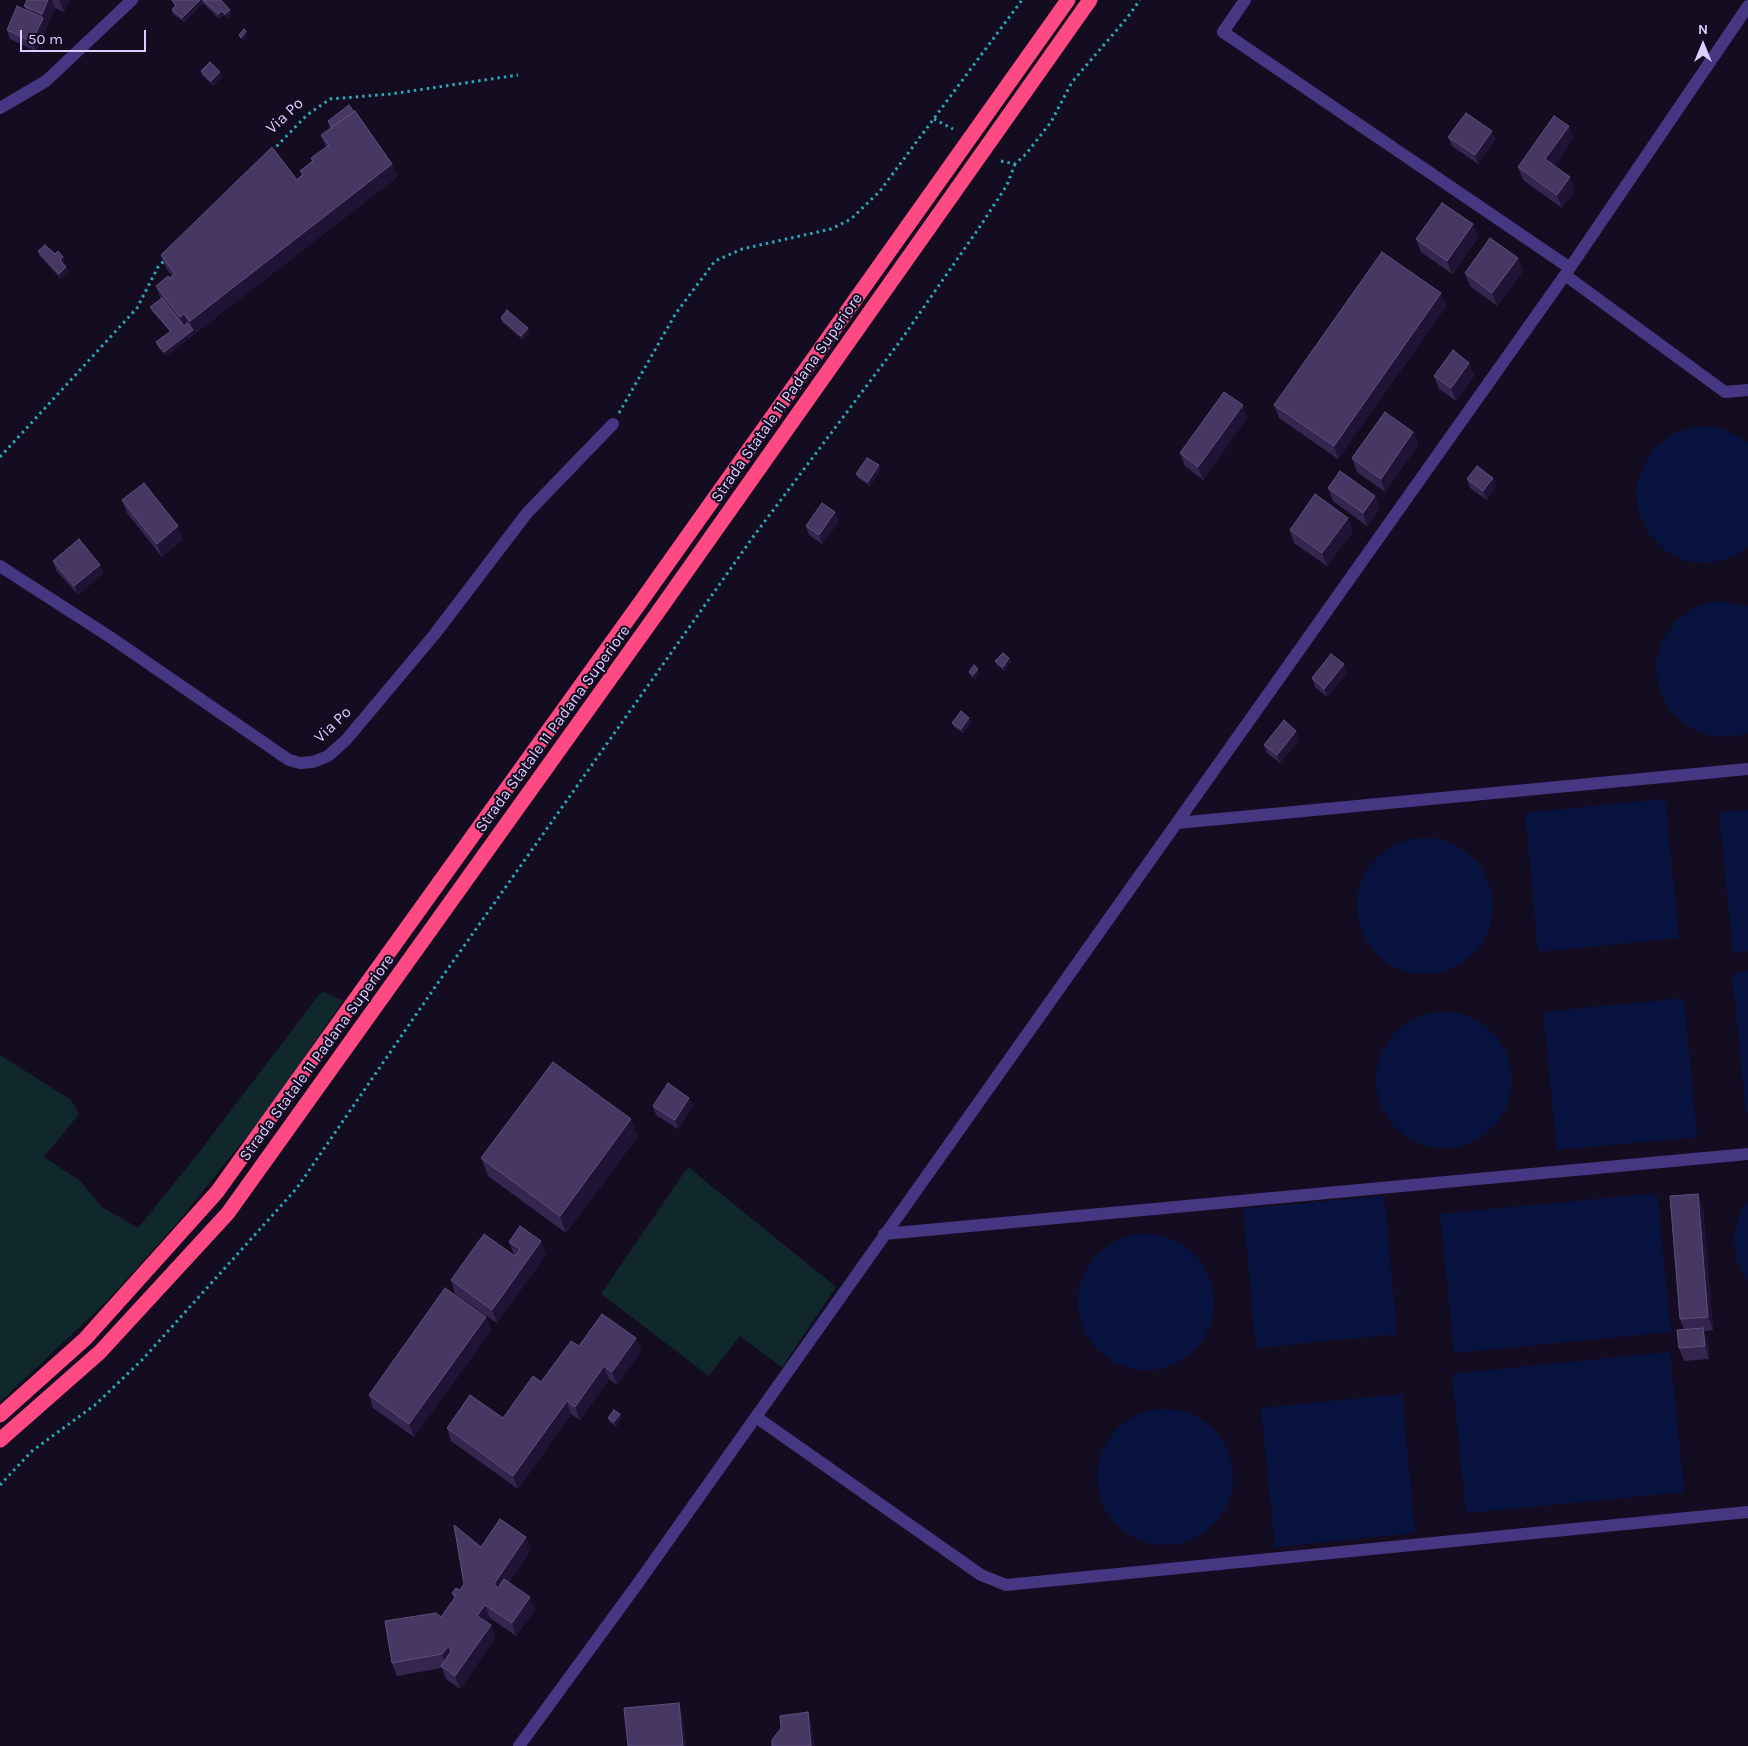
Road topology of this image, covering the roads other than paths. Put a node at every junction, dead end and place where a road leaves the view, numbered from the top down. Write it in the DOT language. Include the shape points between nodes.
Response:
graph roads {
  1 [pos="132,0"];
  2 [pos="1068,0"];
  3 [pos="1090,0"];
  4 [pos="1245,0"];
  5 [pos="1748,6"];
  6 [pos="0,108"];
  7 [pos="1568,271"];
  8 [pos="1748,390"];
  9 [pos="613,424"];
  10 [pos="0,566"];
  11 [pos="1748,769"];
  12 [pos="1177,823"];
  13 [pos="1748,1154"];
  14 [pos="884,1234"];
  15 [pos="0,1416"];
  16 [pos="756,1417"];
  17 [pos="0,1440"];
  18 [pos="1748,1512"];
  19 [pos="519,1746"];
  1 -- 6 [label="street" via="46,81"];
  2 -- 15 [label="highway, Strada Statale 11 Padana Superiore" via="216,1192 85,1339"];
  3 -- 17 [label="highway, Strada Statale 11 Padana Superiore" via="228,1213 100,1352"];
  4 -- 7 [label="street" via="1223,32"];
  5 -- 7 [label="street"];
  7 -- 8 [label="street" via="1725,392"];
  7 -- 12 [label="street"];
  9 -- 10 [label="street, Via Po" via="527,513 434,635 346,740 328,756 313,762 289,760"];
  11 -- 12 [label="street"];
  12 -- 14 [label="street"];
  13 -- 14 [label="street"];
  14 -- 16 [label="street"];
  16 -- 18 [label="street" via="981,1575 1006,1585"];
  16 -- 19 [label="street"];
}
